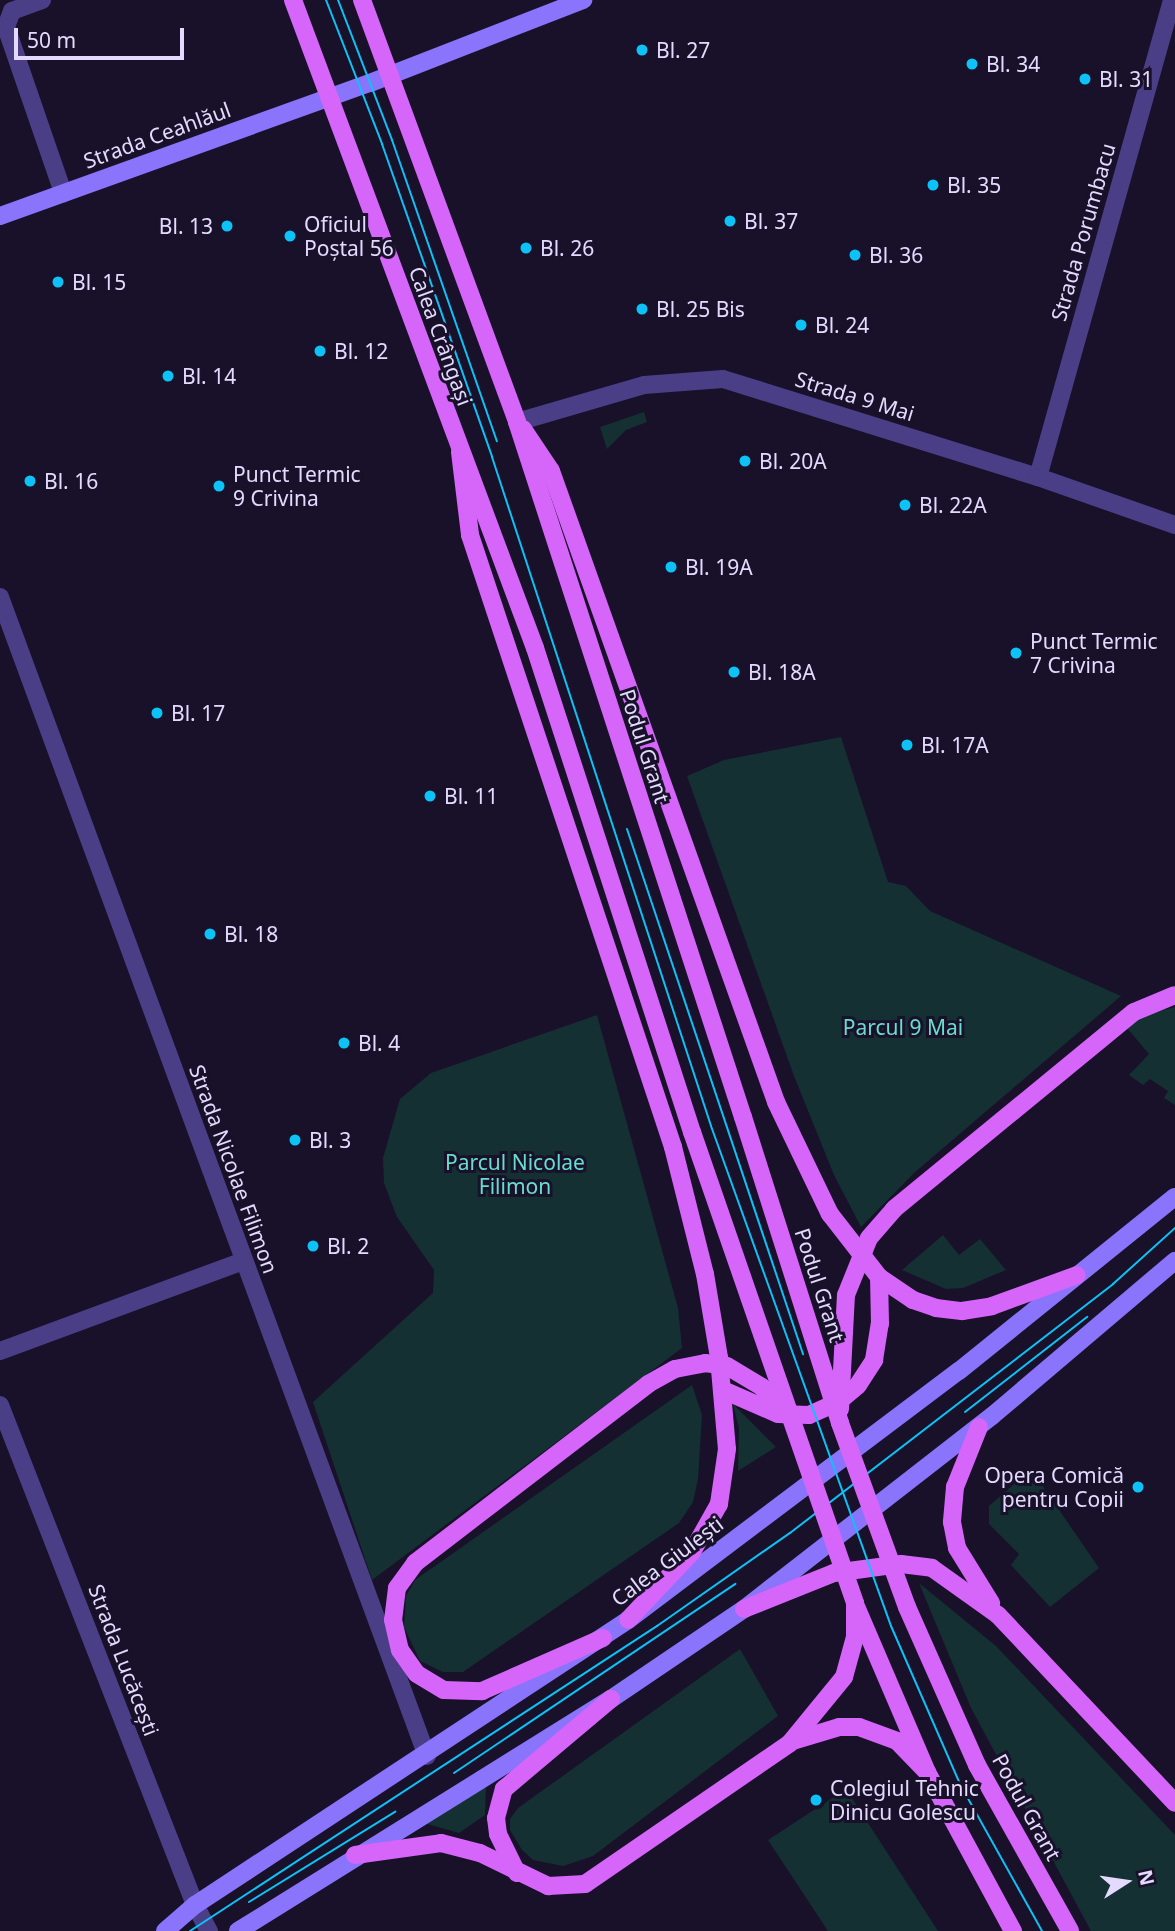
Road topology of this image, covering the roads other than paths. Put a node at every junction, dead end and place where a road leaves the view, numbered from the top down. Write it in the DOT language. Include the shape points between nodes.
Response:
graph roads {
  1 [pos="42,0"];
  2 [pos="293,0"];
  3 [pos="362,0"];
  4 [pos="583,0"];
  5 [pos="1172,0"];
  6 [pos="391,75"];
  7 [pos="329,98"];
  8 [pos="63,193"];
  9 [pos="0,216"];
  10 [pos="517,422"];
  11 [pos="460,452"];
  12 [pos="1038,477"];
  13 [pos="1175,525"];
  14 [pos="0,597"];
  15 [pos="583,630"];
  16 [pos="1175,995"];
  17 [pos="1175,1196"];
  18 [pos="243,1261"];
  19 [pos="1175,1261"];
  20 [pos="1077,1275"];
  21 [pos="879,1277"];
  22 [pos="0,1351"];
  23 [pos="723,1390"];
  24 [pos="0,1405"];
  25 [pos="840,1423"];
  26 [pos="979,1427"];
  27 [pos="800,1451"];
  28 [pos="855,1603"];
  29 [pos="744,1609"];
  30 [pos="998,1615"];
  31 [pos="628,1620"];
  32 [pos="603,1638"];
  33 [pos="611,1699"];
  34 [pos="790,1743"];
  35 [pos="427,1756"];
  36 [pos="927,1772"];
  37 [pos="1175,1803"];
  38 [pos="355,1856"];
  39 [pos="517,1873"];
  40 [pos="195,1905"];
  41 [pos="165,1931"];
  42 [pos="209,1931"];
  43 [pos="238,1931"];
  44 [pos="1013,1931"];
  45 [pos="1070,1931"];
  1 -- 8 [label="street" via="12,10 6,27"];
  2 -- 7 [label="main road, Calea Crângași"];
  3 -- 6 [label="main road, Calea Crângași"];
  4 -- 6 [label="main road"];
  5 -- 12 [label="street, Strada Porumbacu"];
  6 -- 7 [label="main road, Strada Ceahlăul"];
  6 -- 10 [label="main road, Calea Crângași"];
  7 -- 8 [label="main road, Strada Ceahlăul"];
  7 -- 11 [label="main road, Calea Crângași"];
  8 -- 9 [label="main road, Strada Ceahlăul"];
  10 -- 12 [label="street, Strada 9 Mai" via="644,385 723,379"];
  10 -- 15 [label="main road, Calea Crângași"];
  10 -- 21 [label="main road" via="551,471 788,1131 830,1214"];
  11 -- 23 [label="main road" via="470,535 673,1147 705,1274"];
  11 -- 27 [label="main road, Calea Crângași, bridge" via="535,648"];
  12 -- 13 [label="street, Strada 9 Mai"];
  14 -- 18 [label="street, Strada Nicolae Filimon"];
  15 -- 25 [label="main road, Podul Grant, bridge"];
  16 -- 25 [label="main road, bridge" via="1134,1012 894,1209 869,1238 846,1295"];
  17 -- 20 [label="main road, Calea Giulești"];
  18 -- 22 [label="street"];
  18 -- 35 [label="street, Strada Nicolae Filimon"];
  19 -- 26 [label="main road"];
  20 -- 21 [label="main road" via="1014,1300 962,1311 913,1300"];
  20 -- 31 [label="main road, Calea Giulești" via="959,1371"];
  21 -- 23 [label="main road" via="880,1324 874,1360 858,1385 838,1402 809,1415 778,1414"];
  23 -- 31 [label="main road" via="727,1449 719,1504 692,1552"];
  24 -- 40 [label="street, Strada Lucăcești"];
  25 -- 45 [label="main road, Podul Grant, bridge" via="907,1606 971,1753"];
  26 -- 29 [label="main road"];
  26 -- 30 [label="main road" via="956,1488 952,1522 964,1562"];
  27 -- 28 [label="main road, bridge"];
  27 -- 32 [label="main road, bridge" via="772,1397 751,1378 715,1364 675,1369 648,1384 415,1563 397,1588 393,1620 400,1650 417,1674 444,1690 482,1692"];
  28 -- 34 [label="main road, bridge" via="855,1637 844,1677"];
  28 -- 36 [label="main road, bridge"];
  29 -- 30 [label="main road" via="834,1573 915,1564 947,1576"];
  29 -- 33 [label="main road"];
  30 -- 37 [label="main road"];
  31 -- 32 [label="main road, Calea Giulești"];
  32 -- 35 [label="main road, Calea Giulești"];
  33 -- 38 [label="main road"];
  33 -- 39 [label="main road" via="503,1789 497,1809 498,1834"];
  34 -- 36 [label="main road, bridge" via="839,1727 859,1727 897,1741"];
  34 -- 39 [label="main road" via="604,1875 564,1887"];
  35 -- 40 [label="main road, Calea Giulești"];
  36 -- 44 [label="main road"];
  38 -- 39 [label="main road" via="441,1843 480,1853"];
  38 -- 43 [label="main road"];
  40 -- 41 [label="main road, Calea Giulești"];
  40 -- 42 [label="street, Strada Lucăcești"];
}
